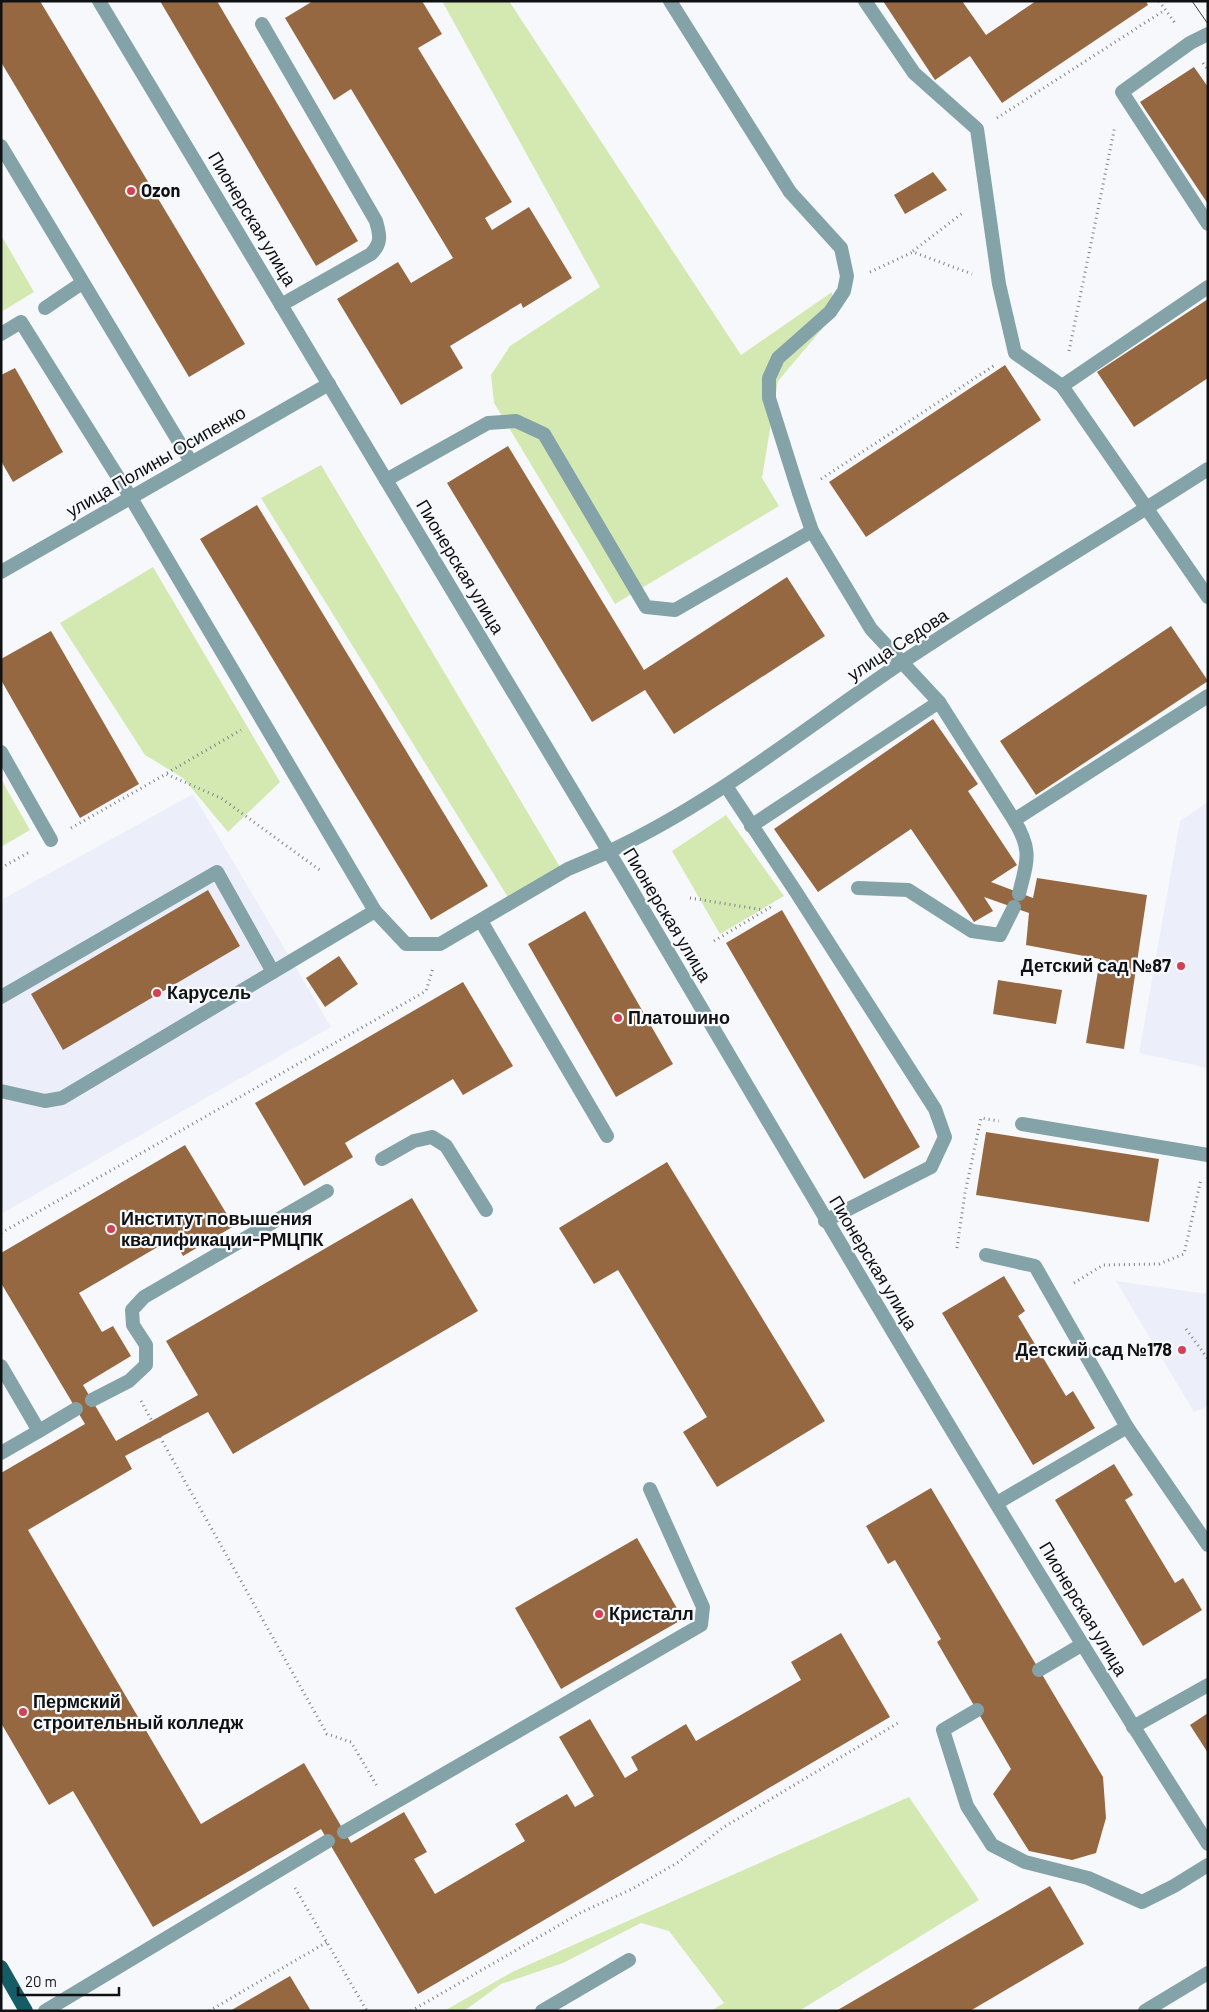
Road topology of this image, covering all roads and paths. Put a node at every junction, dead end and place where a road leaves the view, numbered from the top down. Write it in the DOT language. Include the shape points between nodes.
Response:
graph roads {
  1 [pos="99,1"];
  2 [pos="670,1"];
  3 [pos="865,1"];
  4 [pos="1165,10"];
  5 [pos="262,24"];
  6 [pos="1208,34"];
  7 [pos="1122,92"];
  8 [pos="977,130"];
  9 [pos="1,146"];
  10 [pos="986,195"];
  11 [pos="1208,224"];
  12 [pos="912,252"];
  13 [pos="82,283"];
  14 [pos="999,284"];
  15 [pos="1208,287"];
  16 [pos="844,291"];
  17 [pos="282,305"];
  18 [pos="45,308"];
  19 [pos="1,334"];
  20 [pos="1015,353"];
  21 [pos="329,384"];
  22 [pos="1062,386"];
  23 [pos="191,462"];
  24 [pos="1208,468"];
  25 [pos="386,480"];
  26 [pos="799,493"];
  27 [pos="131,498"];
  28 [pos="1147,509"];
  29 [pos="812,531"];
  30 [pos="1,572"];
  31 [pos="1208,597"];
  32 [pos="902,663"];
  33 [pos="1208,696"];
  34 [pos="939,702"];
  35 [pos="262,718"];
  36 [pos="1,752"];
  37 [pos="166,774"];
  38 [pos="726,786"];
  39 [pos="1014,820"];
  40 [pos="751,826"];
  41 [pos="51,840"];
  42 [pos="608,852"];
  43 [pos="1,868"];
  44 [pos="329,877"];
  45 [pos="858,888"];
  46 [pos="796,892"];
  47 [pos="1019,894"];
  48 [pos="690,898"];
  49 [pos="1014,908"];
  50 [pos="765,910"];
  51 [pos="375,911"];
  52 [pos="481,921"];
  53 [pos="714,941"];
  54 [pos="440,944"];
  55 [pos="273,972"];
  56 [pos="1,997"];
  57 [pos="1,1091"];
  58 [pos="1022,1124"];
  59 [pos="607,1136"];
  60 [pos="1207,1154"];
  61 [pos="382,1159"];
  62 [pos="327,1191"];
  63 [pos="486,1210"];
  64 [pos="825,1221"];
  65 [pos="1,1233"];
  66 [pos="957,1248"];
  67 [pos="986,1255"];
  68 [pos="1052,1296"];
  69 [pos="1186,1329"];
  70 [pos="1208,1359"];
  71 [pos="1,1366"];
  72 [pos="92,1400"];
  73 [pos="76,1410"];
  74 [pos="1127,1427"];
  75 [pos="39,1431"];
  76 [pos="160,1437"];
  77 [pos="1,1453"];
  78 [pos="650,1489"];
  79 [pos="997,1503"];
  80 [pos="1208,1545"];
  81 [pos="1083,1644"];
  82 [pos="1039,1670"];
  83 [pos="1208,1685"];
  84 [pos="977,1710"];
  85 [pos="898,1723"];
  86 [pos="1133,1727"];
  87 [pos="389,1806"];
  88 [pos="344,1832"];
  89 [pos="328,1841"];
  90 [pos="1208,1844"];
  91 [pos="1208,1866"];
  92 [pos="284,1868"];
  93 [pos="327,1942"];
  94 [pos="629,1960"];
  95 [pos="1,1967"];
  96 [pos="1208,1973"];
  97 [pos="26,2011"];
  98 [pos="46,2011"];
  99 [pos="209,2011"];
  100 [pos="367,2011"];
  101 [pos="411,2011"];
  102 [pos="542,2011"];
  103 [pos="1146,2011"];
  1 -- 17 [label="street, Пионерская улица"];
  2 -- 16 [label="street" via="790,192 841,248 847,276"];
  3 -- 8 [label="street" via="914,73"];
  4 -- 8 [label="path"];
  5 -- 17 [label="street" via="376,221 381,235 378,247 371,254"];
  6 -- 7 [label="street" via="1190,43"];
  7 -- 11 [label="street"];
  7 -- 22 [label="path"];
  8 -- 10 [label="street"];
  9 -- 13 [label="street"];
  10 -- 12 [label="path"];
  10 -- 14 [label="street"];
  12 -- 14 [label="path"];
  12 -- 16 [label="path" via="865,275"];
  13 -- 18 [label="street"];
  13 -- 23 [label="street"];
  14 -- 20 [label="street"];
  15 -- 22 [label="street"];
  16 -- 26 [label="street" via="830,312 778,358 769,378 770,398"];
  17 -- 21 [label="street, Пионерская улица"];
  19 -- 27 [label="street" via="22,322"];
  20 -- 22 [label="street"];
  20 -- 26 [label="path"];
  21 -- 23 [label="street, улица Полины Осипенко"];
  21 -- 25 [label="street, Пионерская улица"];
  22 -- 28 [label="street"];
  23 -- 27 [label="street, улица Полины Осипенко"];
  24 -- 28 [label="street, улица Седова"];
  25 -- 29 [label="street" via="488,423 516,421 544,434 646,607 675,610"];
  25 -- 42 [label="street, Пионерская улица"];
  26 -- 29 [label="street"];
  27 -- 30 [label="street, улица Полины Осипенко"];
  27 -- 35 [label="street"];
  28 -- 31 [label="street"];
  28 -- 32 [label="street, улица Седова"];
  29 -- 32 [label="street" via="871,629"];
  32 -- 34 [label="street"];
  32 -- 38 [label="street, улица Седова"];
  33 -- 39 [label="street"];
  34 -- 39 [label="street"];
  34 -- 40 [label="street"];
  35 -- 37 [label="path"];
  35 -- 51 [label="street"];
  36 -- 41 [label="street"];
  37 -- 41 [label="path"];
  37 -- 44 [label="path" via="221,798"];
  38 -- 40 [label="street"];
  38 -- 42 [label="street, улица Седова" via="653,831"];
  39 -- 47 [label="street" via="1024,836 1028,854"];
  40 -- 46 [label="street"];
  41 -- 43 [label="path"];
  42 -- 52 [label="street, улица Седова" via="568,869"];
  42 -- 64 [label="street, Пионерская улица"];
  45 -- 49 [label="street" via="908,890 972,931 1000,935"];
  46 -- 50 [label="path"];
  46 -- 64 [label="street" via="834,940 935,1109 945,1137 931,1167"];
  48 -- 50 [label="path"];
  50 -- 53 [label="path"];
  51 -- 54 [label="street" via="406,944"];
  51 -- 55 [label="street"];
  52 -- 54 [label="street, улица Седова"];
  52 -- 59 [label="street"];
  54 -- 65 [label="path" via="426,991"];
  55 -- 56 [label="street" via="216,872"];
  55 -- 57 [label="street" via="62,1098 45,1101"];
  58 -- 60 [label="street"];
  58 -- 66 [label="path" via="981,1118"];
  60 -- 68 [label="path" via="1184,1254 1160,1264 1103,1265"];
  61 -- 63 [label="street" via="414,1141 432,1137 446,1146"];
  62 -- 72 [label="street" via="144,1297 132,1310 133,1325 146,1345 146,1365 130,1381"];
  64 -- 79 [label="street, Пионерская улица"];
  67 -- 68 [label="street" via="1035,1266"];
  68 -- 74 [label="street"];
  69 -- 70 [label="path"];
  71 -- 75 [label="street"];
  73 -- 75 [label="street"];
  74 -- 79 [label="street"];
  74 -- 80 [label="street"];
  75 -- 77 [label="street"];
  76 -- 87 [label="path" via="327,1734 351,1742"];
  78 -- 87 [label="street" via="702,1607 701,1625"];
  79 -- 81 [label="street, Пионерская улица"];
  81 -- 82 [label="street"];
  81 -- 86 [label="street, Пионерская улица"];
  83 -- 86 [label="street"];
  84 -- 91 [label="street" via="943,1730 968,1806 992,1845 1025,1862 1088,1878 1142,1902"];
  85 -- 101 [label="path" via="724,1827 677,1863 582,1912"];
  86 -- 90 [label="street, Пионерская улица"];
  87 -- 88 [label="street"];
  89 -- 92 [label="street"];
  92 -- 93 [label="path"];
  92 -- 98 [label="street"];
  93 -- 99 [label="path"];
  93 -- 100 [label="path"];
  94 -- 102 [label="street"];
  95 -- 97 [label="main road"];
  96 -- 103 [label="street"];
}
